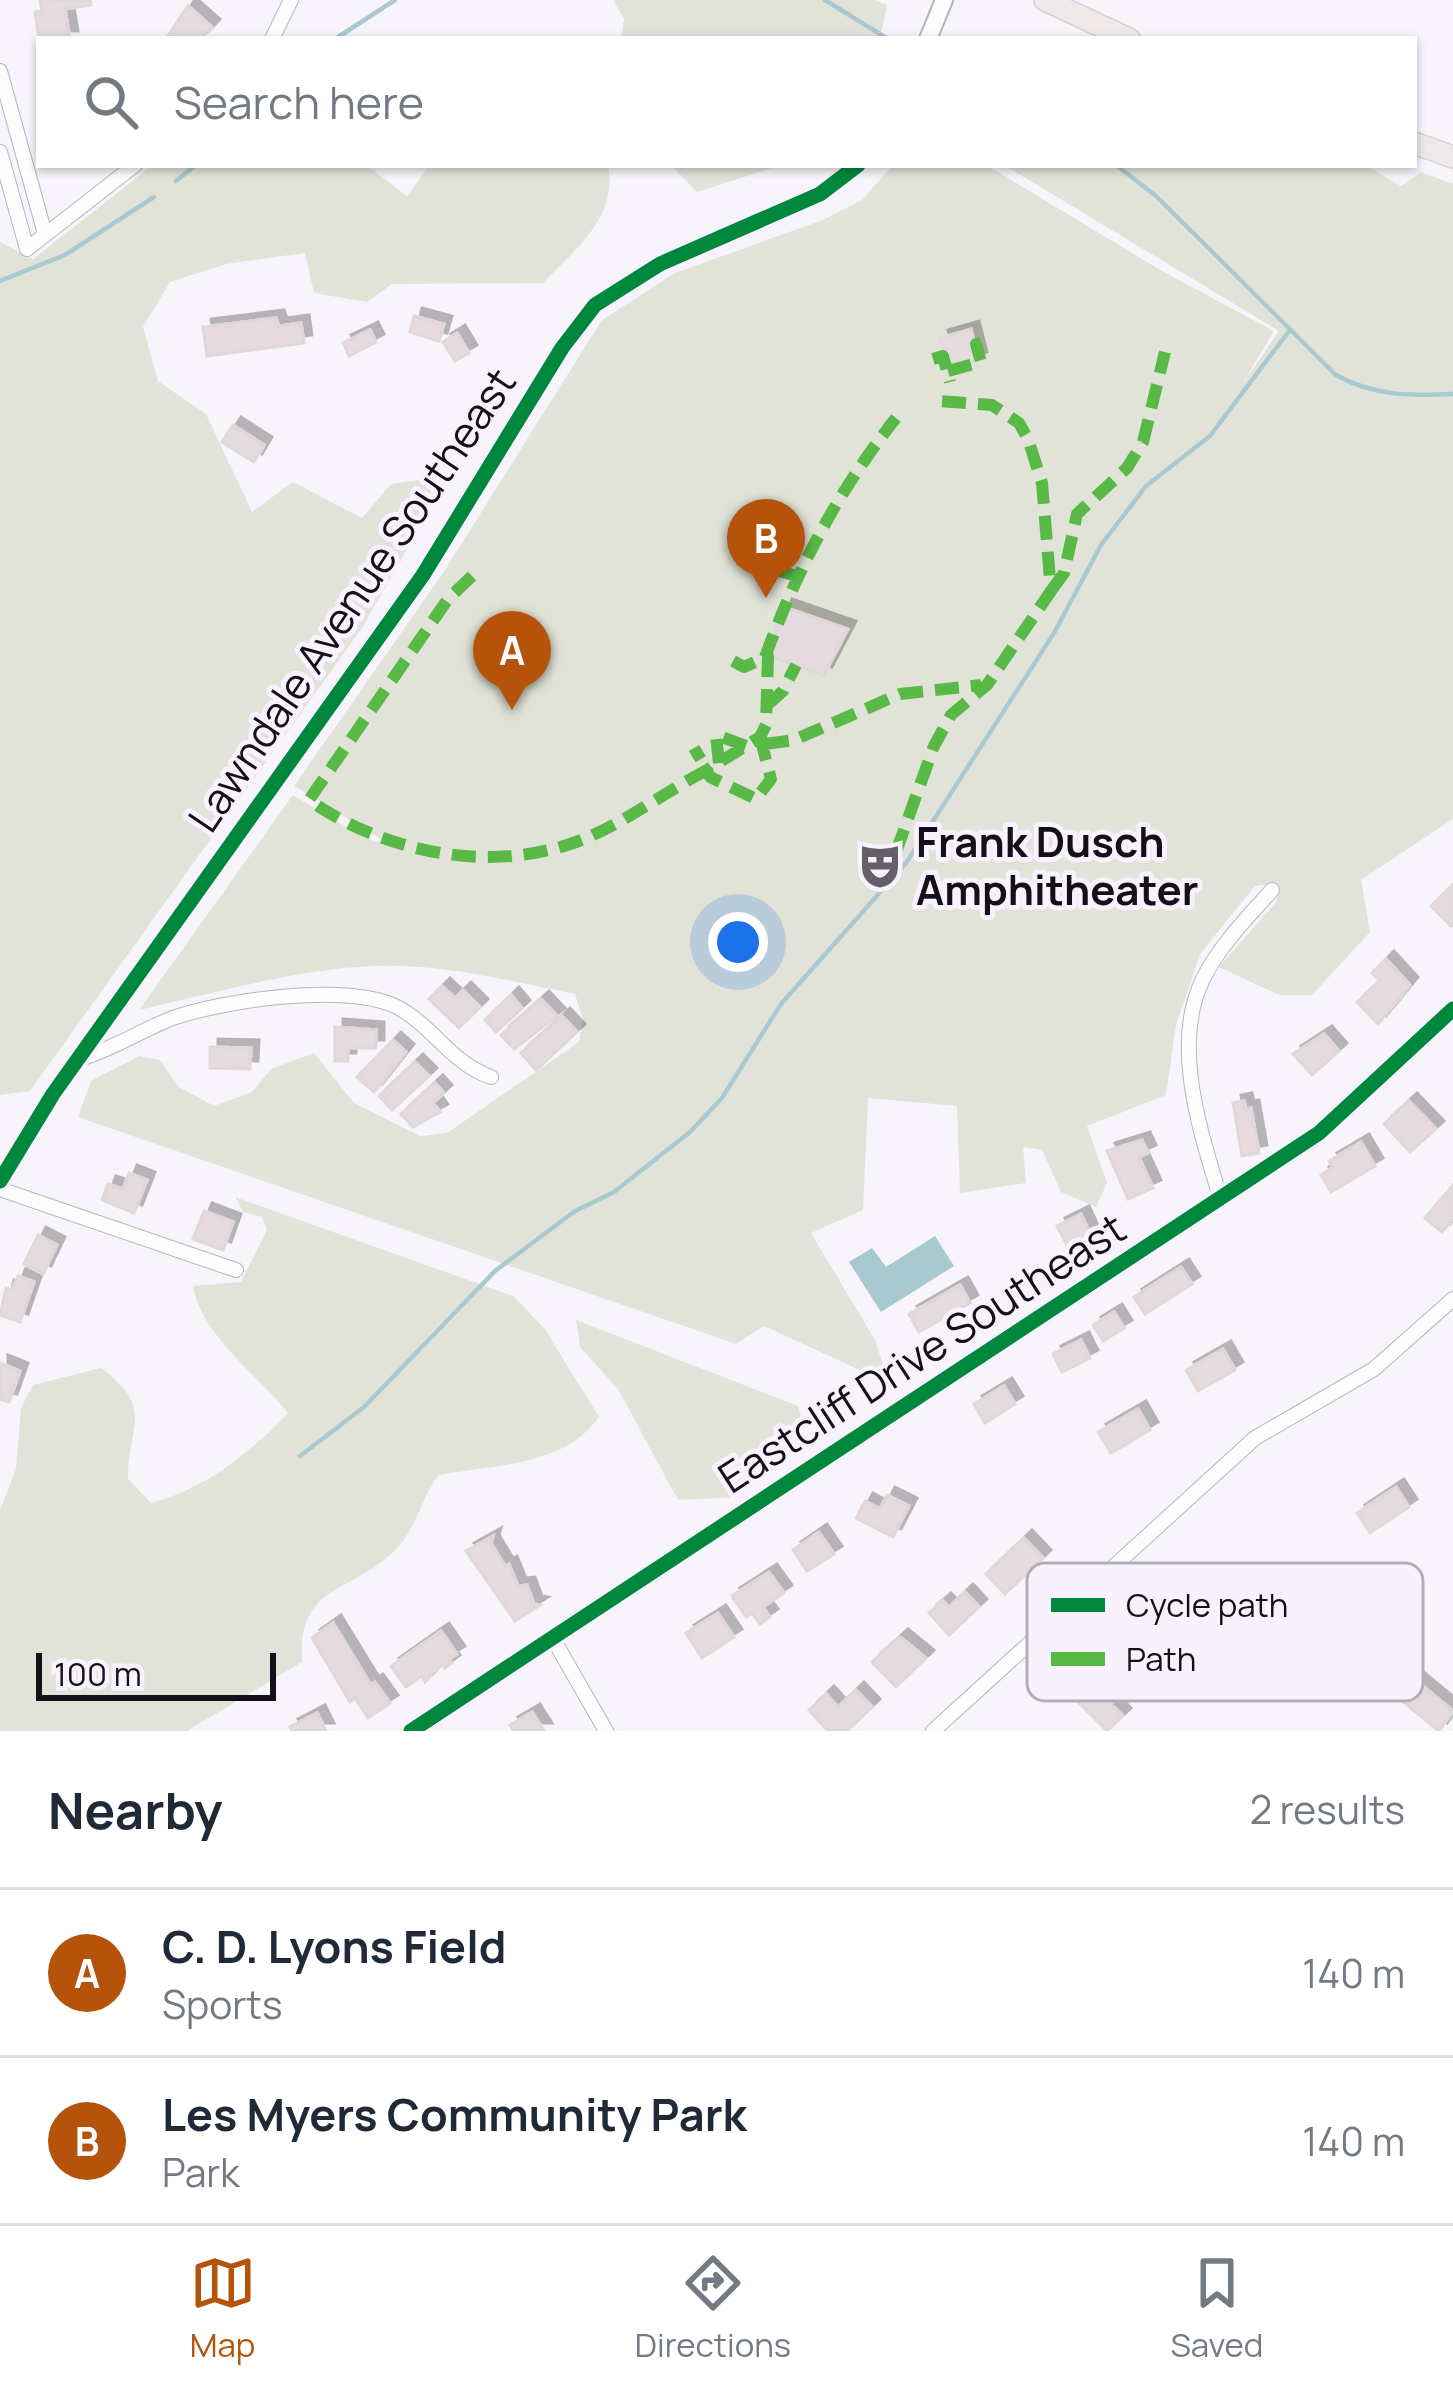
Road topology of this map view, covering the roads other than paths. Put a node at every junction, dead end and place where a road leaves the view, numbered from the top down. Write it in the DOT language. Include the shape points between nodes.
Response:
graph roads {
  1 [pos="291,0"];
  2 [pos="944,0"];
  3 [pos="1045,0"];
  4 [pos="273,36"];
  5 [pos="929,36"];
  6 [pos="1123,36"];
  7 [pos="0,71"];
  8 [pos="1417,143"];
  9 [pos="0,152"];
  10 [pos="1453,157"];
  11 [pos="131,168"];
  12 [pos="854,168"];
  13 [pos="46,234"];
  14 [pos="1272,890"];
  15 [pos="1453,1010"];
  16 [pos="79,1059"];
  17 [pos="491,1077"];
  18 [pos="0,1185"];
  19 [pos="1221,1201"];
  20 [pos="236,1270"];
  21 [pos="1453,1298"];
  22 [pos="1117,1563"];
  23 [pos="552,1637"];
  24 [pos="1027,1645"];
  25 [pos="410,1731"];
  26 [pos="606,1731"];
  27 [pos="932,1731"];
  1 -- 4 [label="street"];
  2 -- 5 [label="street"];
  3 -- 6 [label="main road"];
  7 -- 13 [label="street"];
  8 -- 10 [label="main road"];
  9 -- 13 [label="street" via="27,248"];
  11 -- 13 [label="street"];
  12 -- 16 [label="street, Lawndale Avenue Southeast" via="820,194 660,264 595,305 423,575"];
  14 -- 19 [label="street" via="1226,941 1195,1000 1195,1101"];
  15 -- 19 [label="street, Eastcliff Drive Southeast" via="1319,1133"];
  16 -- 17 [label="street" via="199,1010 352,998 397,1007 466,1068"];
  16 -- 18 [label="street, Lawndale Avenue Southeast"];
  18 -- 20 [label="street"];
  19 -- 23 [label="street, Eastcliff Drive Southeast"];
  21 -- 22 [label="street" via="1374,1370 1255,1438"];
  23 -- 25 [label="street, Eastcliff Drive Southeast"];
  23 -- 26 [label="street"];
  24 -- 27 [label="street"];
}
